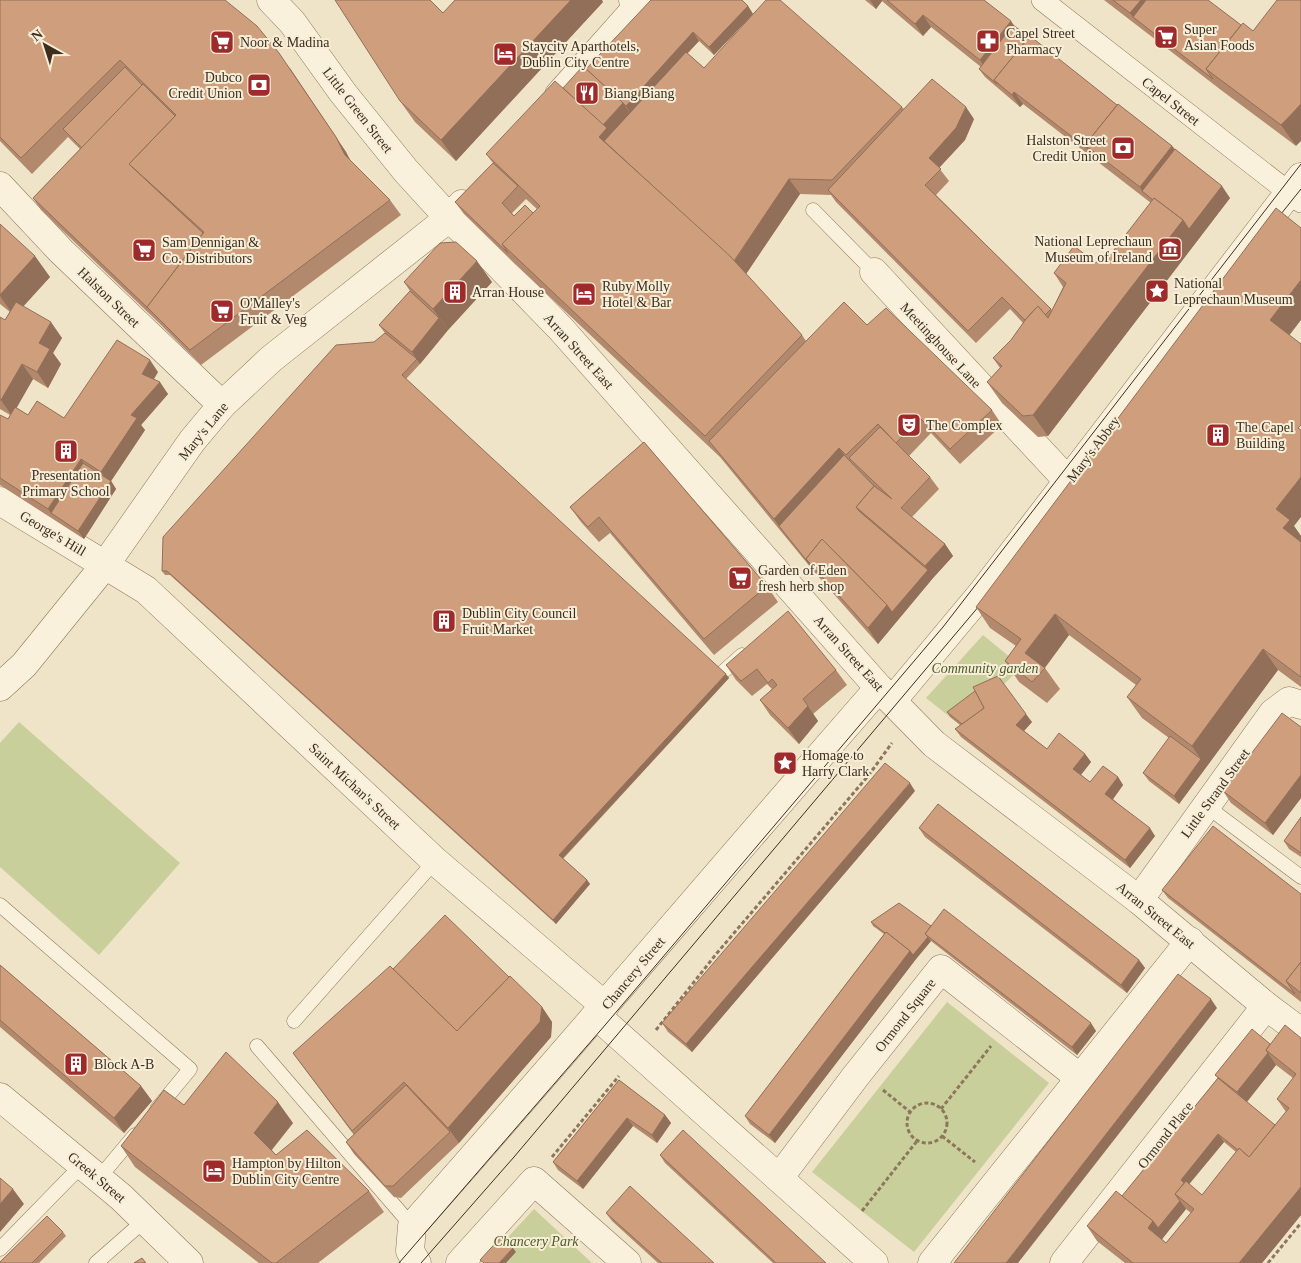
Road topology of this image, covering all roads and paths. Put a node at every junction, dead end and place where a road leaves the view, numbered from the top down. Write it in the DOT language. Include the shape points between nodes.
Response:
graph roads {
  1 [pos="271,0"];
  2 [pos="1042,0"];
  3 [pos="639,2"];
  4 [pos="541,115"];
  5 [pos="0,186"];
  6 [pos="476,188"];
  7 [pos="1297,191"];
  8 [pos="813,210"];
  9 [pos="450,218"];
  10 [pos="874,272"];
  11 [pos="222,405"];
  12 [pos="1068,481"];
  13 [pos="0,502"];
  14 [pos="106,565"];
  15 [pos="752,646"];
  16 [pos="724,670"];
  17 [pos="0,687"];
  18 [pos="886,694"];
  19 [pos="1301,705"];
  20 [pos="895,739"];
  21 [pos="1205,805"];
  22 [pos="435,861"];
  23 [pos="1301,877"];
  24 [pos="1139,900"];
  25 [pos="0,904"];
  26 [pos="1190,941"];
  27 [pos="1266,1006"];
  28 [pos="601,1011"];
  29 [pos="294,1021"];
  30 [pos="1010,1022"];
  31 [pos="1301,1032"];
  32 [pos="257,1046"];
  33 [pos="638,1052"];
  34 [pos="1080,1078"];
  35 [pos="0,1097"];
  36 [pos="941,1109"];
  37 [pos="942,1136"];
  38 [pos="917,1141"];
  39 [pos="91,1172"];
  40 [pos="779,1178"];
  41 [pos="534,1180"];
  42 [pos="998,1181"];
  43 [pos="145,1220"];
  44 [pos="1301,1223"];
  45 [pos="412,1226"];
  46 [pos="843,1235"];
  47 [pos="0,1249"];
  48 [pos="412,1261"];
  49 [pos="96,1263"];
  50 [pos="189,1263"];
  51 [pos="460,1263"];
  52 [pos="627,1263"];
  53 [pos="874,1263"];
  54 [pos="932,1263"];
  55 [pos="1064,1263"];
  56 [pos="1268,1263"];
  1 -- 9 [label="street, Little Green Street" via="292,22 343,93 406,171"];
  2 -- 7 [label="street, Capel Street"];
  3 -- 4 [label="street"];
  5 -- 11 [label="street, Halston Street" via="61,251"];
  6 -- 9 [label="street, Mary's Lane"];
  7 -- 12 [label="street, Mary's Abbey"];
  8 -- 10 [label="lane, Meetinghouse Lane"];
  9 -- 11 [label="street, Mary's Lane" via="271,359"];
  9 -- 18 [label="street, Arran Street East" via="561,329 799,605"];
  10 -- 12 [label="street, Meetinghouse Lane"];
  11 -- 14 [label="street, Mary's Lane" via="192,441"];
  12 -- 18 [label="street, Mary's Abbey" via="982,593"];
  13 -- 14 [label="street, George's Hill"];
  14 -- 17 [label="street, Mary's Lane" via="24,665"];
  14 -- 22 [label="street, Saint Michan's Street" via="146,590"];
  15 -- 16 [label="lane"];
  18 -- 24 [label="street, Arran Street East" via="934,744"];
  18 -- 28 [label="street, Chancery Street" via="720,869"];
  19 -- 21 [label="street, Little Strand Street" via="1289,701 1274,713"];
  20 -- 33 [label="path" via="868,776 717,953"];
  21 -- 23 [label="lane"];
  21 -- 24 [label="street, Little Strand Street"];
  22 -- 28 [label="street, Saint Michan's Street"];
  22 -- 29 [label="lane"];
  24 -- 26 [label="street, Arran Street East"];
  25 -- 39 [label="lane" via="190,1069 144,1124"];
  26 -- 27 [label="street, Arran Street East"];
  26 -- 34 [label="street"];
  27 -- 31 [label="street, Arran Street East"];
  27 -- 55 [label="street, Ormond Place"];
  28 -- 33 [label="street"];
  28 -- 45 [label="street, Chancery Street"];
  30 -- 34 [label="street, Ormond Square"];
  30 -- 36 [label="path"];
  30 -- 40 [label="street, Ormond Square" via="941,969"];
  32 -- 45 [label="lane"];
  33 -- 40 [label="street"];
  33 -- 41 [label="path"];
  34 -- 42 [label="street"];
  35 -- 39 [label="street, Greek Street"];
  36 -- 37 [label="path" via="947,1120"];
  36 -- 38 [label="path" via="925,1103 910,1112 908,1131"];
  37 -- 38 [label="path" via="933,1143"];
  37 -- 42 [label="path"];
  38 -- 46 [label="path"];
  39 -- 43 [label="street, Greek Street"];
  39 -- 47 [label="lane"];
  40 -- 46 [label="street"];
  41 -- 51 [label="street"];
  41 -- 52 [label="street"];
  42 -- 54 [label="street"];
  43 -- 49 [label="lane"];
  43 -- 50 [label="street, Greek Street"];
  44 -- 56 [label="path"];
  45 -- 48 [label="street"];
  46 -- 53 [label="street"];
}
